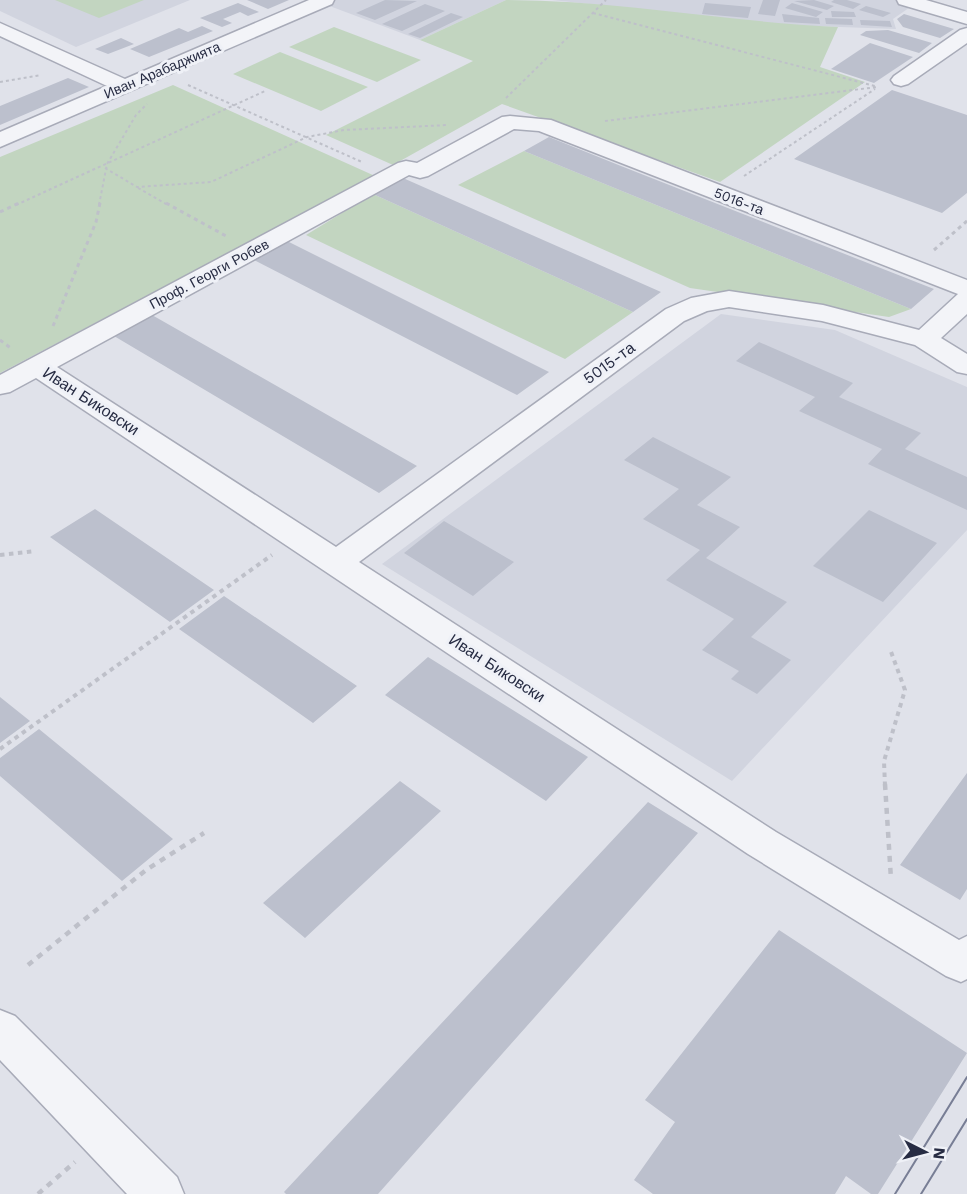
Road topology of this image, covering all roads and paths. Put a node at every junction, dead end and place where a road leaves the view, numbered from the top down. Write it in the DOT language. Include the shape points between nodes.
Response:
graph roads {
  1 [pos="325,0"];
  2 [pos="606,0"];
  3 [pos="906,0"];
  4 [pos="593,13"];
  5 [pos="967,18"];
  6 [pos="967,34"];
  7 [pos="5,36"];
  8 [pos="958,49"];
  9 [pos="158,72"];
  10 [pos="901,80"];
  11 [pos="124,86"];
  12 [pos="265,91"];
  13 [pos="234,105"];
  14 [pos="510,122"];
  15 [pos="307,137"];
  16 [pos="0,140"];
  17 [pos="107,164"];
  18 [pos="105,168"];
  19 [pos="393,176"];
  20 [pos="137,187"];
  21 [pos="719,193"];
  22 [pos="0,212"];
  23 [pos="967,221"];
  24 [pos="252,251"];
  25 [pos="914,268"];
  26 [pos="967,289"];
  27 [pos="967,300"];
  28 [pos="924,339"];
  29 [pos="37,366"];
  30 [pos="967,366"];
  31 [pos="0,386"];
  32 [pos="297,537"];
  33 [pos="35,551"];
  34 [pos="0,555"];
  35 [pos="336,563"];
  36 [pos="890,649"];
  37 [pos="0,749"];
  38 [pos="204,833"];
  39 [pos="894,922"];
  40 [pos="964,959"];
  41 [pos="28,965"];
  42 [pos="0,1030"];
  43 [pos="80,1157"];
  44 [pos="38,1194"];
  45 [pos="160,1194"];
  1 -- 9 [label="street, Иван Арабаджията"];
  2 -- 4 [label="path"];
  3 -- 5 [label="street"];
  4 -- 14 [label="path" via="503,101"];
  4 -- 21 [label="path" via="878,87"];
  6 -- 8 [label="street"];
  7 -- 11 [label="street"];
  8 -- 10 [label="street"];
  9 -- 11 [label="street, Иван Арабаджията"];
  9 -- 13 [label="path"];
  9 -- 17 [label="path" via="166,84 136,115"];
  11 -- 16 [label="street, Иван Арабаджията"];
  12 -- 13 [label="path"];
  13 -- 15 [label="path"];
  13 -- 17 [label="path"];
  14 -- 19 [label="street, Проф. Георги Робев" via="420,171 406,168"];
  14 -- 21 [label="street, 5016-та" via="543,124"];
  15 -- 19 [label="path"];
  15 -- 20 [label="path" via="211,182"];
  17 -- 18 [label="path"];
  17 -- 22 [label="path"];
  18 -- 20 [label="path"];
  18 -- 29 [label="path" via="96,222"];
  19 -- 24 [label="street, Проф. Георги Робев"];
  20 -- 24 [label="path"];
  21 -- 25 [label="street, 5016-та"];
  23 -- 25 [label="path"];
  24 -- 29 [label="street, Проф. Георги Робев"];
  25 -- 26 [label="street, 5016-та"];
  27 -- 28 [label="street"];
  28 -- 30 [label="street"];
  28 -- 35 [label="street, 5015-та" via="823,313 729,299 700,304 675,315"];
  29 -- 31 [label="street, Проф. Георги Робев"];
  29 -- 32 [label="street, Иван Биковски"];
  32 -- 35 [label="street, Иван Биковски"];
  32 -- 37 [label="path"];
  33 -- 34 [label="path"];
  35 -- 39 [label="street, Иван Биковски" via="762,843"];
  36 -- 39 [label="path" via="905,690 884,761"];
  38 -- 41 [label="path" via="146,870"];
  39 -- 40 [label="street, Иван Биковски"];
  42 -- 45 [label="street"];
  43 -- 44 [label="path"];
}
